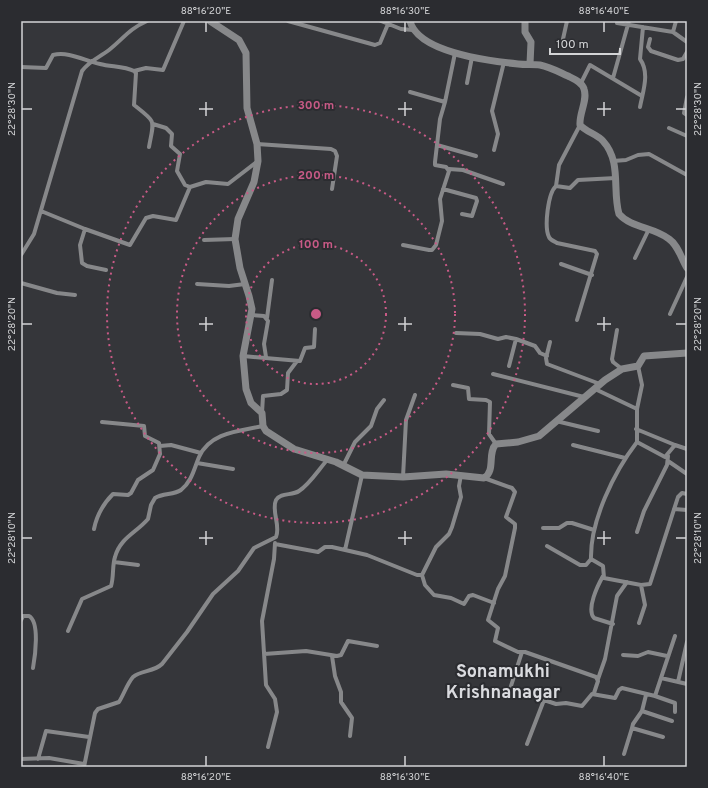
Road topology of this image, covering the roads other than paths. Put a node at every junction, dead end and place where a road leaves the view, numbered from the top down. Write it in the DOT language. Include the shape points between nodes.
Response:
graph roads {
  1 [pos="147,21"];
  2 [pos="184,21"];
  3 [pos="211,21"];
  4 [pos="288,21"];
  5 [pos="381,21"];
  6 [pos="410,21"];
  7 [pos="525,21"];
  8 [pos="567,21"];
  9 [pos="676,21"];
  10 [pos="617,23"];
  11 [pos="629,23"];
  12 [pos="388,24"];
  13 [pos="643,27"];
  14 [pos="413,30"];
  15 [pos="673,32"];
  16 [pos="563,39"];
  17 [pos="650,39"];
  18 [pos="687,42"];
  19 [pos="687,52"];
  20 [pos="455,53"];
  21 [pos="472,57"];
  22 [pos="92,61"];
  23 [pos="504,62"];
  24 [pos="530,64"];
  25 [pos="21,67"];
  26 [pos="134,71"];
  27 [pos="613,78"];
  28 [pos="467,83"];
  29 [pos="581,83"];
  30 [pos="410,92"];
  31 [pos="642,96"];
  32 [pos="687,97"];
  33 [pos="446,102"];
  34 [pos="640,106"];
  35 [pos="687,114"];
  36 [pos="153,124"];
  37 [pos="580,125"];
  38 [pos="669,128"];
  39 [pos="687,136"];
  40 [pos="257,144"];
  41 [pos="437,145"];
  42 [pos="149,147"];
  43 [pos="494,150"];
  44 [pos="476,156"];
  45 [pos="258,161"];
  46 [pos="613,161"];
  47 [pos="449,169"];
  48 [pos="687,175"];
  49 [pos="616,178"];
  50 [pos="503,184"];
  51 [pos="190,186"];
  52 [pos="556,186"];
  53 [pos="332,189"];
  54 [pos="443,189"];
  55 [pos="41,211"];
  56 [pos="462,214"];
  57 [pos="84,229"];
  58 [pos="649,229"];
  59 [pos="235,239"];
  60 [pos="204,240"];
  61 [pos="403,245"];
  62 [pos="21,255"];
  63 [pos="635,258"];
  64 [pos="561,264"];
  65 [pos="687,268"];
  66 [pos="106,270"];
  67 [pos="592,275"];
  68 [pos="687,277"];
  69 [pos="272,280"];
  70 [pos="21,282"];
  71 [pos="197,284"];
  72 [pos="245,284"];
  73 [pos="75,295"];
  74 [pos="670,314"];
  75 [pos="252,315"];
  76 [pos="267,318"];
  77 [pos="577,320"];
  78 [pos="315,330"];
  79 [pos="617,330"];
  80 [pos="456,333"];
  81 [pos="516,340"];
  82 [pos="550,342"];
  83 [pos="687,353"];
  84 [pos="244,356"];
  85 [pos="547,356"];
  86 [pos="266,357"];
  87 [pos="297,361"];
  88 [pos="509,366"];
  89 [pos="638,366"];
  90 [pos="622,369"];
  91 [pos="493,374"];
  92 [pos="453,385"];
  93 [pos="597,386"];
  94 [pos="414,395"];
  95 [pos="584,397"];
  96 [pos="384,400"];
  97 [pos="637,409"];
  98 [pos="262,413"];
  99 [pos="556,421"];
  100 [pos="102,422"];
  101 [pos="263,426"];
  102 [pos="636,428"];
  103 [pos="598,431"];
  104 [pos="637,442"];
  105 [pos="496,444"];
  106 [pos="675,445"];
  107 [pos="160,446"];
  108 [pos="572,446"];
  109 [pos="687,449"];
  110 [pos="201,453"];
  111 [pos="668,456"];
  112 [pos="625,458"];
  113 [pos="328,459"];
  114 [pos="668,462"];
  115 [pos="197,463"];
  116 [pos="343,466"];
  117 [pos="233,469"];
  118 [pos="687,474"];
  119 [pos="362,475"];
  120 [pos="461,475"];
  121 [pos="403,477"];
  122 [pos="484,478"];
  123 [pos="687,494"];
  124 [pos="674,509"];
  125 [pos="687,510"];
  126 [pos="544,528"];
  127 [pos="94,529"];
  128 [pos="594,530"];
  129 [pos="637,532"];
  130 [pos="275,539"];
  131 [pos="275,544"];
  132 [pos="547,546"];
  133 [pos="345,550"];
  134 [pos="591,559"];
  135 [pos="114,562"];
  136 [pos="138,565"];
  137 [pos="422,575"];
  138 [pos="603,576"];
  139 [pos="627,582"];
  140 [pos="641,586"];
  141 [pos="494,603"];
  142 [pos="21,620"];
  143 [pos="639,623"];
  144 [pos="613,624"];
  145 [pos="68,631"];
  146 [pos="676,636"];
  147 [pos="687,642"];
  148 [pos="377,646"];
  149 [pos="522,652"];
  150 [pos="264,654"];
  151 [pos="623,655"];
  152 [pos="332,656"];
  153 [pos="667,656"];
  154 [pos="34,668"];
  155 [pos="661,678"];
  156 [pos="598,679"];
  157 [pos="678,682"];
  158 [pos="687,684"];
  159 [pos="594,693"];
  160 [pos="516,694"];
  161 [pos="646,695"];
  162 [pos="654,696"];
  163 [pos="642,710"];
  164 [pos="675,712"];
  165 [pos="672,721"];
  166 [pos="632,728"];
  167 [pos="350,736"];
  168 [pos="89,737"];
  169 [pos="663,737"];
  170 [pos="527,744"];
  171 [pos="268,747"];
  172 [pos="624,754"];
  173 [pos="38,758"];
  174 [pos="21,759"];
  175 [pos="84,765"];
  1 -- 22 [label="street" via="133,27 112,48"];
  2 -- 26 [label="street" via="163,70 146,68"];
  3 -- 40 [label="street" via="239,40 246,52 247,108"];
  4 -- 12 [label="street" via="375,45 380,42"];
  5 -- 12 [label="street"];
  6 -- 14 [label="street"];
  7 -- 24 [label="street" via="525,32 531,42"];
  8 -- 16 [label="street"];
  9 -- 15 [label="street"];
  10 -- 11 [label="street"];
  11 -- 13 [label="street"];
  11 -- 27 [label="street"];
  12 -- 14 [label="street"];
  13 -- 15 [label="street"];
  13 -- 31 [label="street" via="640,60 645,65 645,77"];
  14 -- 20 [label="street" via="423,38"];
  15 -- 18 [label="street"];
  17 -- 19 [label="street" via="648,47 651,51 678,60 683,59"];
  20 -- 21 [label="street"];
  20 -- 33 [label="street"];
  21 -- 23 [label="street"];
  21 -- 28 [label="street"];
  22 -- 25 [label="street" via="56,54 46,68"];
  22 -- 26 [label="street"];
  22 -- 55 [label="street" via="79,78"];
  23 -- 24 [label="street"];
  23 -- 43 [label="street" via="492,112 498,131"];
  24 -- 29 [label="street" via="548,67"];
  26 -- 36 [label="street" via="136,73 133,102 151,117"];
  27 -- 29 [label="street" via="590,64"];
  27 -- 31 [label="street"];
  29 -- 37 [label="street" via="585,95"];
  30 -- 33 [label="street"];
  31 -- 34 [label="street"];
  32 -- 35 [label="street" via="684,109 684,113"];
  33 -- 41 [label="street" via="440,118"];
  36 -- 42 [label="street"];
  36 -- 51 [label="street" via="170,130 171,146 180,154 177,171 182,182"];
  37 -- 46 [label="street" via="603,141"];
  37 -- 52 [label="street" via="562,158"];
  38 -- 39 [label="street"];
  40 -- 45 [label="street"];
  40 -- 53 [label="street" via="326,148 336,151"];
  41 -- 44 [label="street"];
  41 -- 47 [label="street" via="435,165"];
  45 -- 51 [label="street" via="228,184 206,182"];
  45 -- 59 [label="street" via="254,182 238,219"];
  46 -- 48 [label="street" via="626,160 638,154 650,154"];
  46 -- 49 [label="street"];
  47 -- 50 [label="street" via="463,170"];
  47 -- 54 [label="street"];
  49 -- 52 [label="street" via="576,180 570,188"];
  49 -- 58 [label="street" via="619,214 623,219"];
  51 -- 57 [label="street" via="176,220 153,216 146,218 130,245"];
  52 -- 67 [label="street" via="547,214 549,237 556,243 595,251 597,258"];
  54 -- 56 [label="street" via="477,199 472,216"];
  54 -- 61 [label="street" via="439,203 442,221 434,248 429,250"];
  55 -- 57 [label="street"];
  55 -- 62 [label="street" via="34,234"];
  57 -- 66 [label="street" via="80,245 82,263"];
  58 -- 63 [label="street"];
  58 -- 65 [label="street" via="670,240"];
  59 -- 60 [label="street"];
  59 -- 72 [label="street"];
  64 -- 67 [label="street"];
  67 -- 77 [label="street"];
  68 -- 74 [label="street"];
  69 -- 76 [label="street"];
  70 -- 73 [label="street" via="57,293"];
  71 -- 72 [label="street"];
  72 -- 75 [label="street"];
  75 -- 76 [label="street"];
  75 -- 84 [label="street"];
  76 -- 86 [label="street" via="264,350"];
  78 -- 87 [label="street" via="314,347 305,348 302,359"];
  79 -- 90 [label="street" via="612,359"];
  80 -- 81 [label="street"];
  81 -- 85 [label="street" via="535,346 540,353"];
  81 -- 88 [label="street"];
  82 -- 85 [label="street"];
  83 -- 89 [label="street" via="648,355 641,359"];
  84 -- 86 [label="street"];
  84 -- 98 [label="street" via="248,397"];
  85 -- 93 [label="street" via="546,361 551,366"];
  86 -- 87 [label="street"];
  87 -- 98 [label="street" via="288,373 287,390 281,394 263,396"];
  89 -- 90 [label="street"];
  89 -- 97 [label="street" via="642,385"];
  90 -- 93 [label="street"];
  91 -- 95 [label="street"];
  92 -- 105 [label="street" via="468,388 469,399 490,402 489,434"];
  93 -- 95 [label="street"];
  93 -- 97 [label="street"];
  94 -- 121 [label="street" via="406,420"];
  95 -- 99 [label="street"];
  96 -- 116 [label="street" via="370,426 355,442"];
  97 -- 102 [label="street"];
  98 -- 101 [label="street"];
  99 -- 103 [label="street"];
  99 -- 105 [label="street" via="545,432 530,440"];
  100 -- 107 [label="street" via="144,426 146,436"];
  101 -- 110 [label="street" via="220,436 210,442"];
  101 -- 113 [label="street" via="271,435 294,449"];
  102 -- 104 [label="street"];
  102 -- 106 [label="street"];
  104 -- 111 [label="street" via="662,456"];
  104 -- 112 [label="street"];
  105 -- 122 [label="street" via="492,450 489,473"];
  106 -- 109 [label="street"];
  106 -- 111 [label="street"];
  107 -- 110 [label="street" via="171,445"];
  107 -- 127 [label="street" via="160,454 153,470 138,480 128,495 113,494 98,515"];
  108 -- 112 [label="street"];
  110 -- 115 [label="street"];
  111 -- 114 [label="street"];
  112 -- 128 [label="street" via="596,520"];
  113 -- 116 [label="street"];
  113 -- 130 [label="street" via="299,491 282,495 276,500 278,532"];
  114 -- 118 [label="street"];
  114 -- 129 [label="street" via="644,511"];
  115 -- 117 [label="street"];
  115 -- 135 [label="street" via="192,477 180,491 152,501 148,519 122,542"];
  116 -- 119 [label="street"];
  119 -- 121 [label="street"];
  119 -- 133 [label="street"];
  120 -- 121 [label="street"];
  120 -- 122 [label="street"];
  120 -- 137 [label="street" via="461,497 452,527 449,534 436,547"];
  122 -- 141 [label="street" via="512,488 515,492 506,517 516,528 505,576"];
  123 -- 124 [label="street" via="679,494"];
  124 -- 125 [label="street"];
  124 -- 140 [label="street" via="652,581"];
  126 -- 128 [label="street" via="559,528 572,523"];
  128 -- 134 [label="street"];
  130 -- 131 [label="street"];
  130 -- 168 [label="street" via="254,548 238,571 213,594 188,632 162,664 133,677 116,704 98,709"];
  131 -- 133 [label="street" via="318,552 328,546"];
  131 -- 150 [label="street" via="262,612"];
  132 -- 134 [label="street" via="580,565 586,565"];
  133 -- 137 [label="street"];
  134 -- 138 [label="street" via="603,566"];
  135 -- 136 [label="street"];
  135 -- 145 [label="street" via="111,586 82,599"];
  137 -- 141 [label="street" via="427,589 438,596 464,604 468,596 473,595"];
  138 -- 139 [label="street"];
  138 -- 144 [label="street" via="594,596 591,614 594,618"];
  139 -- 140 [label="street"];
  139 -- 144 [label="street" via="617,596"];
  140 -- 143 [label="street" via="645,604"];
  141 -- 149 [label="street" via="488,620 498,628 495,641"];
  142 -- 154 [label="street" via="23,616 29,616 33,620 36,645"];
  144 -- 156 [label="street"];
  146 -- 153 [label="street"];
  147 -- 157 [label="street"];
  148 -- 152 [label="street" via="348,641 341,655"];
  149 -- 156 [label="street"];
  149 -- 160 [label="street" via="510,689"];
  150 -- 152 [label="street" via="306,651"];
  150 -- 171 [label="street" via="266,685 275,699 277,712"];
  151 -- 153 [label="street" via="638,656 648,652"];
  152 -- 167 [label="street" via="341,702 352,718"];
  153 -- 155 [label="street"];
  155 -- 157 [label="street"];
  155 -- 162 [label="street"];
  156 -- 159 [label="street"];
  157 -- 158 [label="street"];
  159 -- 161 [label="street" via="615,698 622,688"];
  159 -- 170 [label="street" via="579,707 570,703 559,704 544,700"];
  161 -- 162 [label="street"];
  161 -- 163 [label="street"];
  162 -- 164 [label="street" via="675,703"];
  163 -- 165 [label="street"];
  163 -- 166 [label="street"];
  166 -- 169 [label="street"];
  166 -- 172 [label="street"];
  168 -- 173 [label="street" via="46,731"];
  168 -- 175 [label="street"];
  173 -- 174 [label="street"];
  173 -- 175 [label="street"];
}
